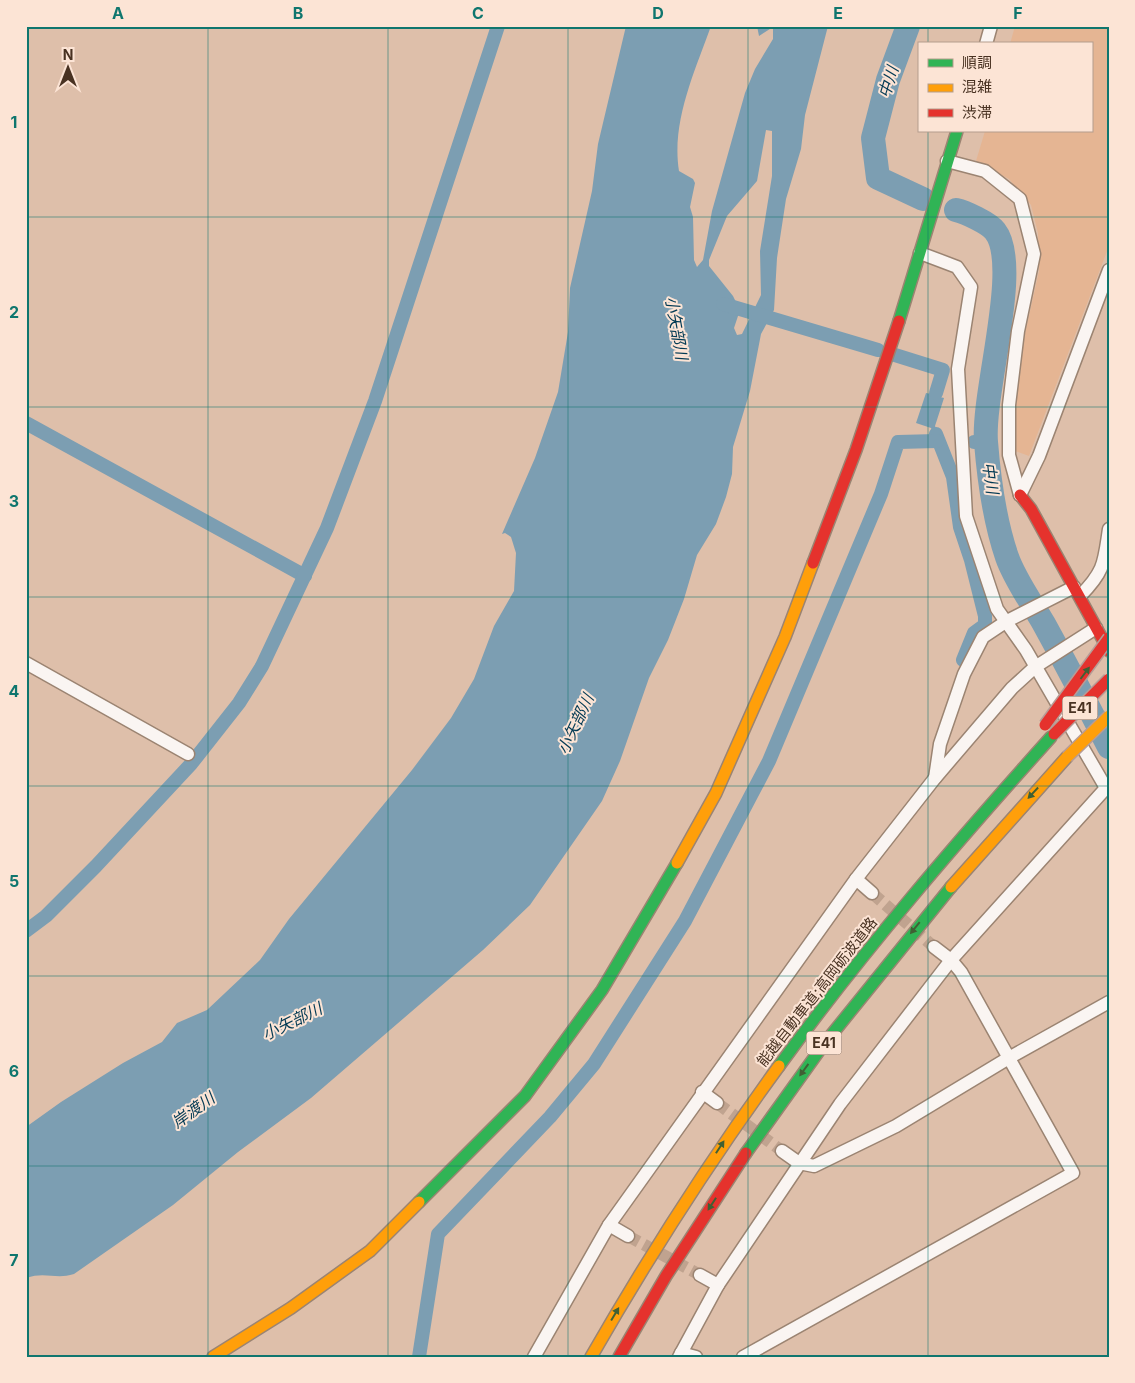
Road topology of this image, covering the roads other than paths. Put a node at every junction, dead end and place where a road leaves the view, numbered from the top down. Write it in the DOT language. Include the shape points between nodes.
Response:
graph roads {
  1 [pos="991,26"];
  2 [pos="987,42"];
  3 [pos="957,132"];
  4 [pos="947,161"];
  5 [pos="920,253"];
  6 [pos="1109,270"];
  7 [pos="1020,495"];
  8 [pos="1109,529"];
  9 [pos="1077,592"];
  10 [pos="1012,618"];
  11 [pos="1096,628"];
  12 [pos="1109,638"];
  13 [pos="1109,651"];
  14 [pos="26,663"];
  15 [pos="1039,664"];
  16 [pos="1109,679"];
  17 [pos="1109,716"];
  18 [pos="188,754"];
  19 [pos="935,778"];
  20 [pos="856,879"];
  21 [pos="872,893"];
  22 [pos="934,947"];
  23 [pos="951,960"];
  24 [pos="852,968"];
  25 [pos="1109,1002"];
  26 [pos="1007,1058"];
  27 [pos="702,1092"];
  28 [pos="717,1103"];
  29 [pos="782,1151"];
  30 [pos="799,1163"];
  31 [pos="608,1225"];
  32 [pos="628,1236"];
  33 [pos="700,1275"];
  34 [pos="718,1285"];
  35 [pos="680,1355"];
  36 [pos="213,1357"];
  37 [pos="534,1357"];
  38 [pos="591,1357"];
  39 [pos="618,1357"];
  40 [pos="696,1357"];
  41 [pos="743,1357"];
  1 -- 2 [label="street"];
  3 -- 4 [label="main road"];
  4 -- 5 [label="main road"];
  4 -- 7 [label="street" via="985,171 1020,199 1034,254 1018,331 1009,405 1009,455"];
  5 -- 10 [label="street" via="957,267 971,287 958,369 966,516 997,609"];
  5 -- 36 [label="main road" via="856,450 785,637 716,793 602,990 525,1096 370,1251 291,1308"];
  6 -- 7 [label="street" via="1039,456"];
  7 -- 9 [label="main road"];
  8 -- 9 [label="street" via="1104,564 1096,580"];
  9 -- 10 [label="street" via="1043,602"];
  9 -- 11 [label="main road"];
  10 -- 15 [label="street"];
  10 -- 19 [label="street" via="982,637 964,674 940,744"];
  11 -- 13 [label="main road"];
  11 -- 15 [label="street"];
  24 -- 12 [label="main road, one-way, bridge" via="950,838 1045,726"];
  14 -- 18 [label="street"];
  15 -- 19 [label="street" via="1012,688"];
  15 -- 23 [label="street" via="1106,788"];
  16 -- 24 [label="main road, 能越自動車道;高岡砺波道路 / E41, bridge" via="1052,737"];
  17 -- 39 [label="main road, E41, one-way, bridge" via="1067,757 939,898 807,1064 747,1149"];
  19 -- 20 [label="street"];
  20 -- 21 [label="street"];
  20 -- 27 [label="street"];
  22 -- 23 [label="street"];
  23 -- 26 [label="street" via="961,972"];
  23 -- 30 [label="street" via="840,1104"];
  38 -- 24 [label="main road, 能越自動車道;高岡砺波道路 / E41, one-way" via="665,1231 729,1134"];
  25 -- 26 [label="street"];
  26 -- 30 [label="street" via="896,1126 814,1166"];
  26 -- 41 [label="street" via="1073,1173"];
  27 -- 28 [label="street"];
  27 -- 31 [label="street"];
  29 -- 30 [label="street"];
  30 -- 34 [label="street"];
  31 -- 32 [label="street"];
  31 -- 37 [label="street"];
  33 -- 34 [label="street"];
  34 -- 35 [label="street"];
  35 -- 40 [label="street"];
}
